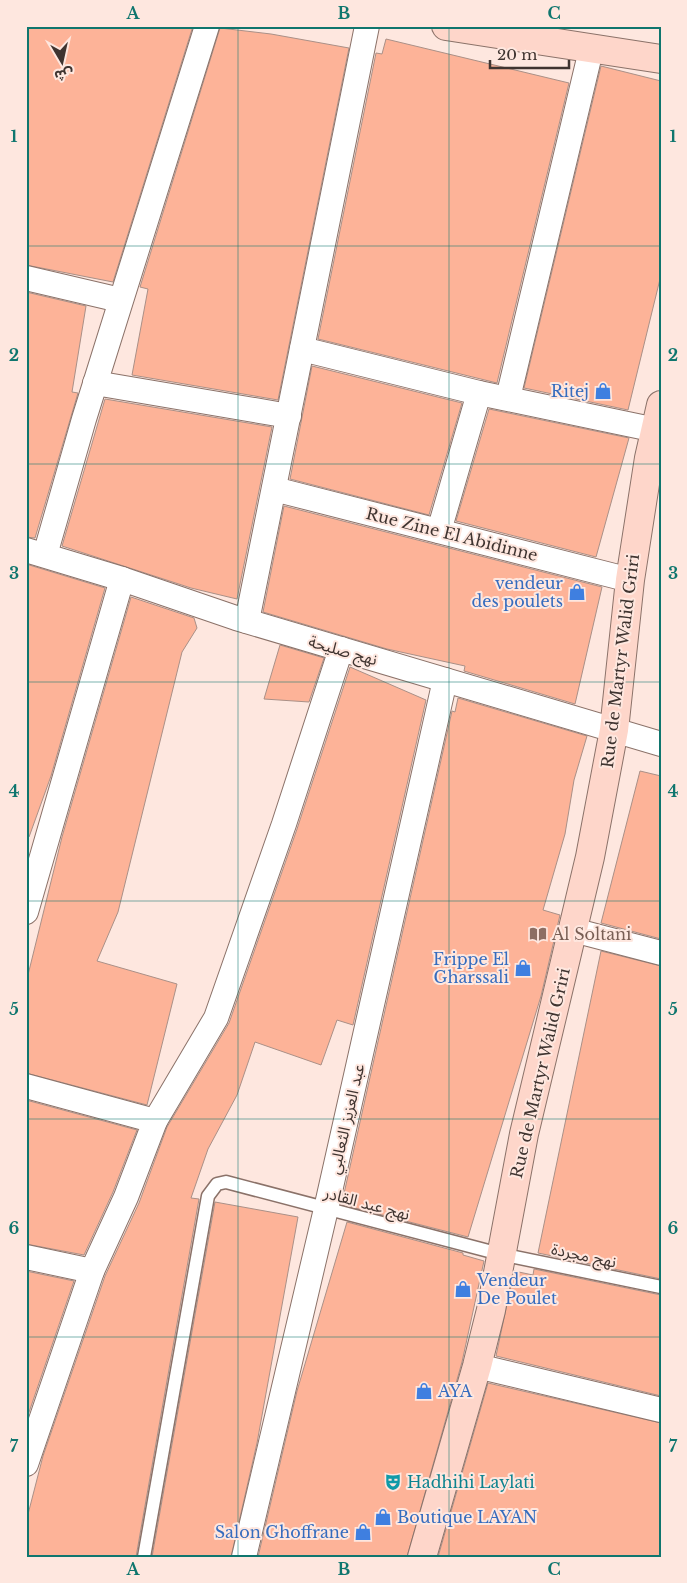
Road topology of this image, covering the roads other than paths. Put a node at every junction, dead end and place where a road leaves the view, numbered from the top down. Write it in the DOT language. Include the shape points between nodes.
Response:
graph roads {
  1 [pos="207,26"];
  2 [pos="367,26"];
  3 [pos="446,26"];
  4 [pos="505,31"];
  5 [pos="591,50"];
  6 [pos="661,58"];
  7 [pos="26,278"];
  8 [pos="120,300"];
  9 [pos="302,349"];
  10 [pos="95,383"];
  11 [pos="479,393"];
  12 [pos="508,398"];
  13 [pos="289,416"];
  14 [pos="658,418"];
  15 [pos="655,460"];
  16 [pos="274,489"];
  17 [pos="438,531"];
  18 [pos="36,552"];
  19 [pos="122,579"];
  20 [pos="630,580"];
  21 [pos="247,622"];
  22 [pos="341,649"];
  23 [pos="445,680"];
  24 [pos="614,730"];
  25 [pos="661,744"];
  26 [pos="26,912"];
  27 [pos="574,930"];
  28 [pos="661,953"];
  29 [pos="26,1086"];
  30 [pos="156,1121"];
  31 [pos="326,1209"];
  32 [pos="500,1254"];
  33 [pos="26,1257"];
  34 [pos="92,1272"];
  35 [pos="661,1287"];
  36 [pos="477,1366"];
  37 [pos="661,1410"];
  38 [pos="31,1433"];
  39 [pos="26,1464"];
  40 [pos="144,1557"];
  41 [pos="244,1557"];
  42 [pos="422,1557"];
  1 -- 8 [label="street"];
  2 -- 9 [label="street"];
  3 -- 4 [label="street"];
  4 -- 5 [label="street"];
  5 -- 6 [label="street"];
  5 -- 12 [label="street"];
  7 -- 8 [label="street"];
  8 -- 10 [label="street"];
  9 -- 11 [label="street"];
  9 -- 13 [label="street"];
  10 -- 13 [label="street"];
  10 -- 18 [label="street"];
  11 -- 12 [label="street"];
  11 -- 17 [label="street"];
  12 -- 14 [label="street"];
  13 -- 16 [label="street"];
  14 -- 15 [label="street, Rue de Martyr Walid Griri"];
  15 -- 20 [label="street, Rue de Martyr Walid Griri"];
  16 -- 17 [label="street, Rue Zine El Abidinne"];
  16 -- 21 [label="street"];
  17 -- 20 [label="street, Rue Zine El Abidinne"];
  18 -- 19 [label="street, نهج صليحة"];
  19 -- 21 [label="street, نهج صليحة"];
  19 -- 26 [label="street"];
  20 -- 24 [label="street, Rue de Martyr Walid Griri"];
  21 -- 22 [label="street, نهج صليحة"];
  22 -- 23 [label="street, نهج صليحة"];
  22 -- 30 [label="street" via="216,1018"];
  23 -- 24 [label="street, نهج صليحة"];
  23 -- 31 [label="street, عبد العزيز الثعالبي"];
  24 -- 25 [label="street, نهج صليحة"];
  24 -- 27 [label="street, Rue de Martyr Walid Griri"];
  27 -- 28 [label="street"];
  27 -- 32 [label="street, Rue de Martyr Walid Griri" via="524,1134"];
  29 -- 30 [label="street"];
  30 -- 34 [label="street"];
  31 -- 32 [label="lane, نهج عبد القادر"];
  31 -- 40 [label="lane, نهج عبد القادر" via="226,1182 217,1184 208,1196"];
  31 -- 41 [label="street, عبد العزيز الثعالبي"];
  32 -- 35 [label="lane, نهج مجردة"];
  32 -- 36 [label="street, Rue de Martyr Walid Griri"];
  33 -- 34 [label="street"];
  34 -- 38 [label="street"];
  36 -- 37 [label="street"];
  36 -- 42 [label="street, Rue de Martyr Walid Griri"];
  38 -- 39 [label="street"];
}
